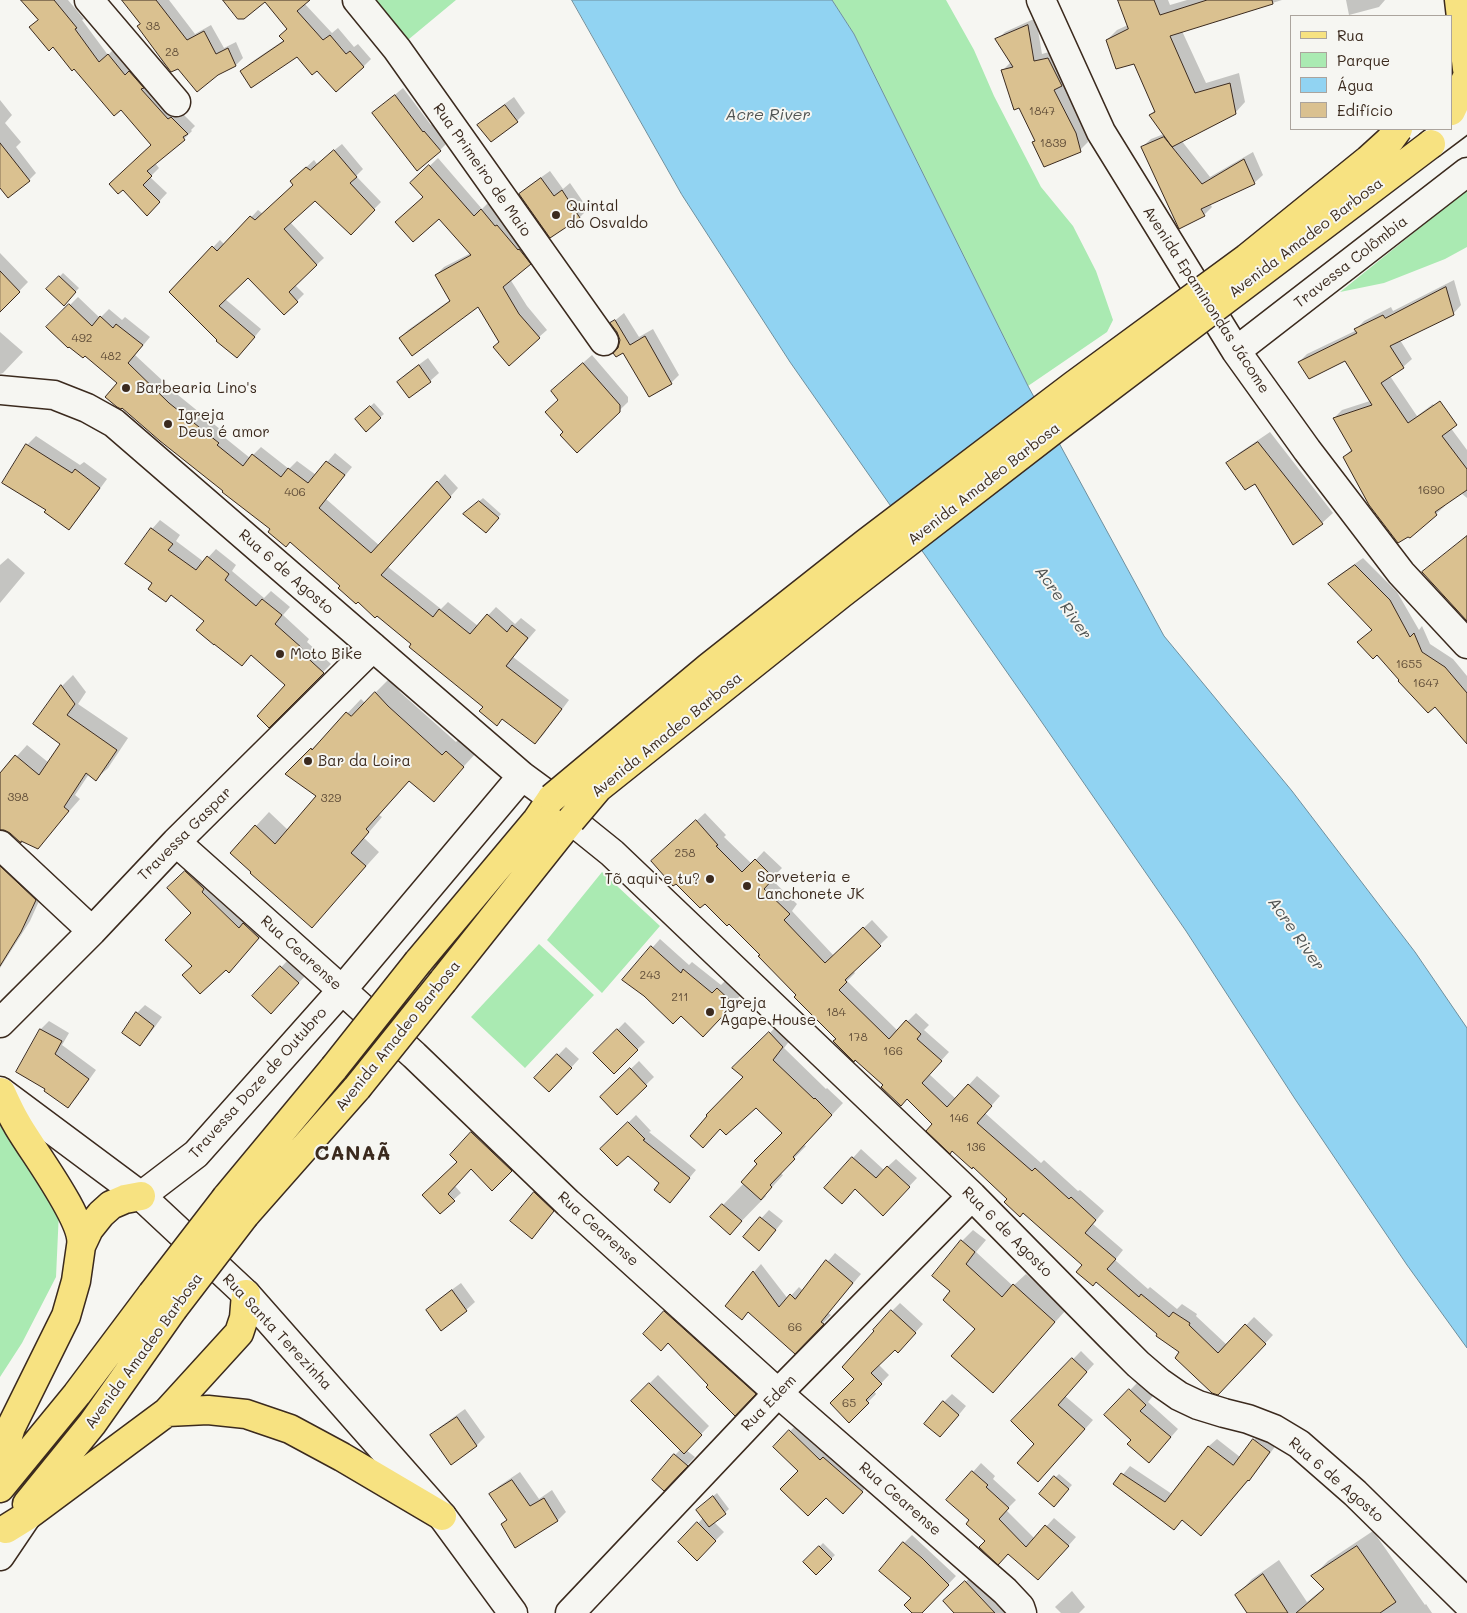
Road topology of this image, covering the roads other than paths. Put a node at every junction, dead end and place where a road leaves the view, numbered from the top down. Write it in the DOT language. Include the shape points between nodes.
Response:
graph roads {
  1 [pos="89,0"];
  2 [pos="358,0"];
  3 [pos="1041,0"];
  4 [pos="1451,0"];
  5 [pos="1460,0"];
  6 [pos="1448,15"];
  7 [pos="1467,69"];
  8 [pos="1467,77"];
  9 [pos="176,102"];
  10 [pos="1452,109"];
  11 [pos="1467,117"];
  12 [pos="1452,126"];
  13 [pos="1397,130"];
  14 [pos="1435,136"];
  15 [pos="1467,172"];
  16 [pos="604,342"];
  17 [pos="1236,352"];
  18 [pos="0,390"];
  19 [pos="1467,644"];
  20 [pos="373,648"];
  21 [pos="522,776"];
  22 [pos="552,798"];
  23 [pos="571,820"];
  24 [pos="176,842"];
  25 [pos="0,844"];
  26 [pos="92,931"];
  27 [pos="342,990"];
  28 [pos="0,1023"];
  29 [pos="1,1092"];
  30 [pos="141,1196"];
  31 [pos="972,1196"];
  32 [pos="236,1207"];
  33 [pos="81,1246"];
  34 [pos="246,1294"];
  35 [pos="162,1302"];
  36 [pos="778,1393"];
  37 [pos="167,1412"];
  38 [pos="0,1476"];
  39 [pos="0,1488"];
  40 [pos="442,1516"];
  41 [pos="11,1527"];
  42 [pos="0,1556"];
  43 [pos="1467,1603"];
  44 [pos="514,1613"];
  45 [pos="570,1613"];
  46 [pos="1022,1613"];
  1 -- 9 [label="street"];
  2 -- 16 [label="street, Rua Primeiro de Maio" via="397,49"];
  3 -- 17 [label="street, Avenida Epaminondas Jácome" via="1101,132"];
  4 -- 6 [label="main road"];
  5 -- 7 [label="main road"];
  8 -- 10 [label="main road"];
  11 -- 12 [label="street"];
  13 -- 22 [label="main road, Avenida Amadeo Barbosa, bridge" via="1368,160 1246,258 866,543 709,667"];
  14 -- 23 [label="main road, Avenida Amadeo Barbosa, bridge" via="841,594 598,788"];
  15 -- 17 [label="street, Travessa Colômbia"];
  17 -- 19 [label="street, Avenida Epaminondas Jácome" via="1401,573"];
  18 -- 20 [label="street, Rua 6 de Agosto" via="54,395 114,423"];
  20 -- 21 [label="street, Rua 6 de Agosto"];
  20 -- 24 [label="street, Travessa Gaspar"];
  21 -- 22 [label="street, Rua 6 de Agosto"];
  21 -- 27 [label="street, Travessa Doze de Outubro"];
  22 -- 32 [label="main road, Avenida Amadeo Barbosa, bridge" via="334,1068"];
  23 -- 31 [label="street, Rua 6 de Agosto" via="612,854"];
  23 -- 32 [label="main road, Avenida Amadeo Barbosa, bridge" via="356,1088"];
  24 -- 26 [label="street, Travessa Gaspar"];
  24 -- 27 [label="street, Rua Cearense"];
  25 -- 26 [label="street"];
  26 -- 28 [label="street, Travessa Gaspar"];
  27 -- 30 [label="street, Travessa Doze de Outubro" via="196,1154"];
  27 -- 36 [label="street, Rua Cearense" via="568,1203"];
  29 -- 30 [label="street, Rua Santa Terezinha"];
  29 -- 33 [label="main road" via="16,1124 48,1171 77,1223"];
  30 -- 33 [label="main road" via="111,1205 90,1229"];
  30 -- 34 [label="street, Rua Santa Terezinha"];
  31 -- 36 [label="street, Rua Edem"];
  31 -- 43 [label="street, Rua 6 de Agosto" via="1159,1382 1198,1405 1274,1429 1299,1444"];
  32 -- 35 [label="main road, Avenida Amadeo Barbosa, bridge"];
  33 -- 38 [label="main road" via="66,1316 11,1427 2,1452"];
  34 -- 37 [label="main road" via="239,1333"];
  34 -- 40 [label="street, Rua Santa Terezinha"];
  35 -- 39 [label="main road, Avenida Amadeo Barbosa" via="77,1394"];
  35 -- 41 [label="main road, Avenida Amadeo Barbosa" via="92,1424"];
  36 -- 45 [label="street, Rua Edem"];
  36 -- 46 [label="street, Rua Cearense" via="1005,1591 1020,1606"];
  37 -- 40 [label="main road" via="208,1410 246,1414 290,1429"];
  37 -- 41 [label="main road"];
  40 -- 44 [label="street, Rua Santa Terezinha"];
  41 -- 42 [label="street"];
}
